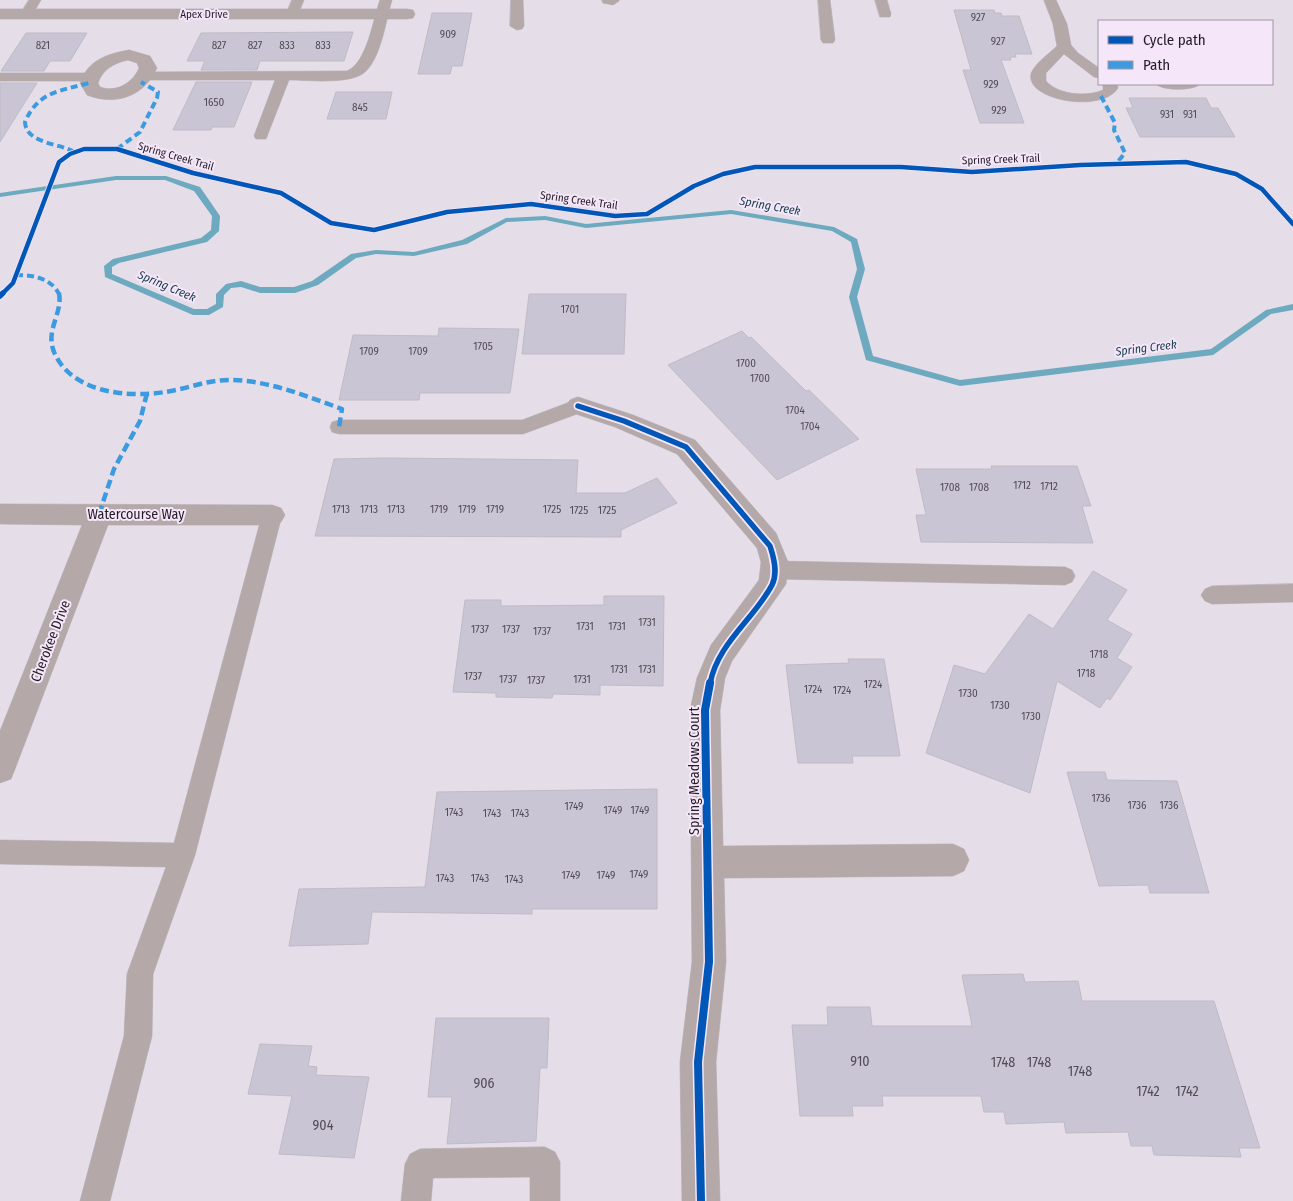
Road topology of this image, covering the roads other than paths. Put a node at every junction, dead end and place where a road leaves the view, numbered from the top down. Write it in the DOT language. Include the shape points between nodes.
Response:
graph roads {
  1 [pos="517,0"];
  2 [pos="824,0"];
  3 [pos="882,0"];
  4 [pos="1050,0"];
  5 [pos="31,7"];
  6 [pos="157,7"];
  7 [pos="295,7"];
  8 [pos="383,7"];
  9 [pos="0,14"];
  10 [pos="407,14"];
  11 [pos="884,14"];
  12 [pos="517,26"];
  13 [pos="828,40"];
  14 [pos="1064,46"];
  15 [pos="129,55"];
  16 [pos="1098,73"];
  17 [pos="146,76"];
  18 [pos="284,76"];
  19 [pos="0,77"];
  20 [pos="90,77"];
  21 [pos="1110,85"];
  22 [pos="262,136"];
  23 [pos="578,406"];
  24 [pos="339,427"];
  25 [pos="0,514"];
  26 [pos="99,514"];
  27 [pos="272,515"];
  28 [pos="776,570"];
  29 [pos="1065,576"];
  30 [pos="1293,593"];
  31 [pos="1212,595"];
  32 [pos="0,769"];
  33 [pos="0,852"];
  34 [pos="183,855"];
  35 [pos="953,860"];
  36 [pos="707,862"];
  37 [pos="95,1201"];
  38 [pos="416,1201"];
  39 [pos="545,1201"];
  40 [pos="701,1201"];
  1 -- 12 [label="lane"];
  2 -- 13 [label="lane"];
  3 -- 11 [label="lane"];
  4 -- 14 [label="lane" via="1060,24"];
  5 -- 6 [label="street, Apex Drive"];
  5 -- 9 [label="street, Apex Drive"];
  6 -- 7 [label="street, Apex Drive"];
  6 -- 15 [label="street"];
  7 -- 8 [label="street, Apex Drive"];
  8 -- 10 [label="street, Apex Drive"];
  8 -- 18 [label="lane" via="366,63 357,72 346,76"];
  14 -- 16 [label="lane"];
  14 -- 21 [label="lane" via="1040,71 1039,83 1047,90 1073,98 1093,98 1108,93"];
  15 -- 17 [label="street" via="144,60 148,68"];
  15 -- 20 [label="street" via="107,61"];
  17 -- 18 [label="lane"];
  17 -- 20 [label="street" via="133,88 107,95 93,90"];
  18 -- 22 [label="lane"];
  19 -- 20 [label="lane"];
  23 -- 24 [label="lane" via="523,427"];
  23 -- 28 [label="street" via="686,447 767,541 774,554"];
  25 -- 26 [label="street, Watercourse Way"];
  26 -- 27 [label="street, Watercourse Way"];
  26 -- 32 [label="street, Cherokee Drive"];
  27 -- 34 [label="lane"];
  28 -- 29 [label="lane"];
  28 -- 36 [label="street, Spring Meadows Court" via="772,584 721,654 711,678 705,710"];
  30 -- 31 [label="lane"];
  33 -- 34 [label="lane"];
  34 -- 37 [label="lane" via="140,974 138,1036"];
  35 -- 36 [label="street"];
  36 -- 40 [label="street, Spring Meadows Court" via="710,962 698,1062"];
  38 -- 39 [label="lane" via="420,1164 545,1162"];
}
